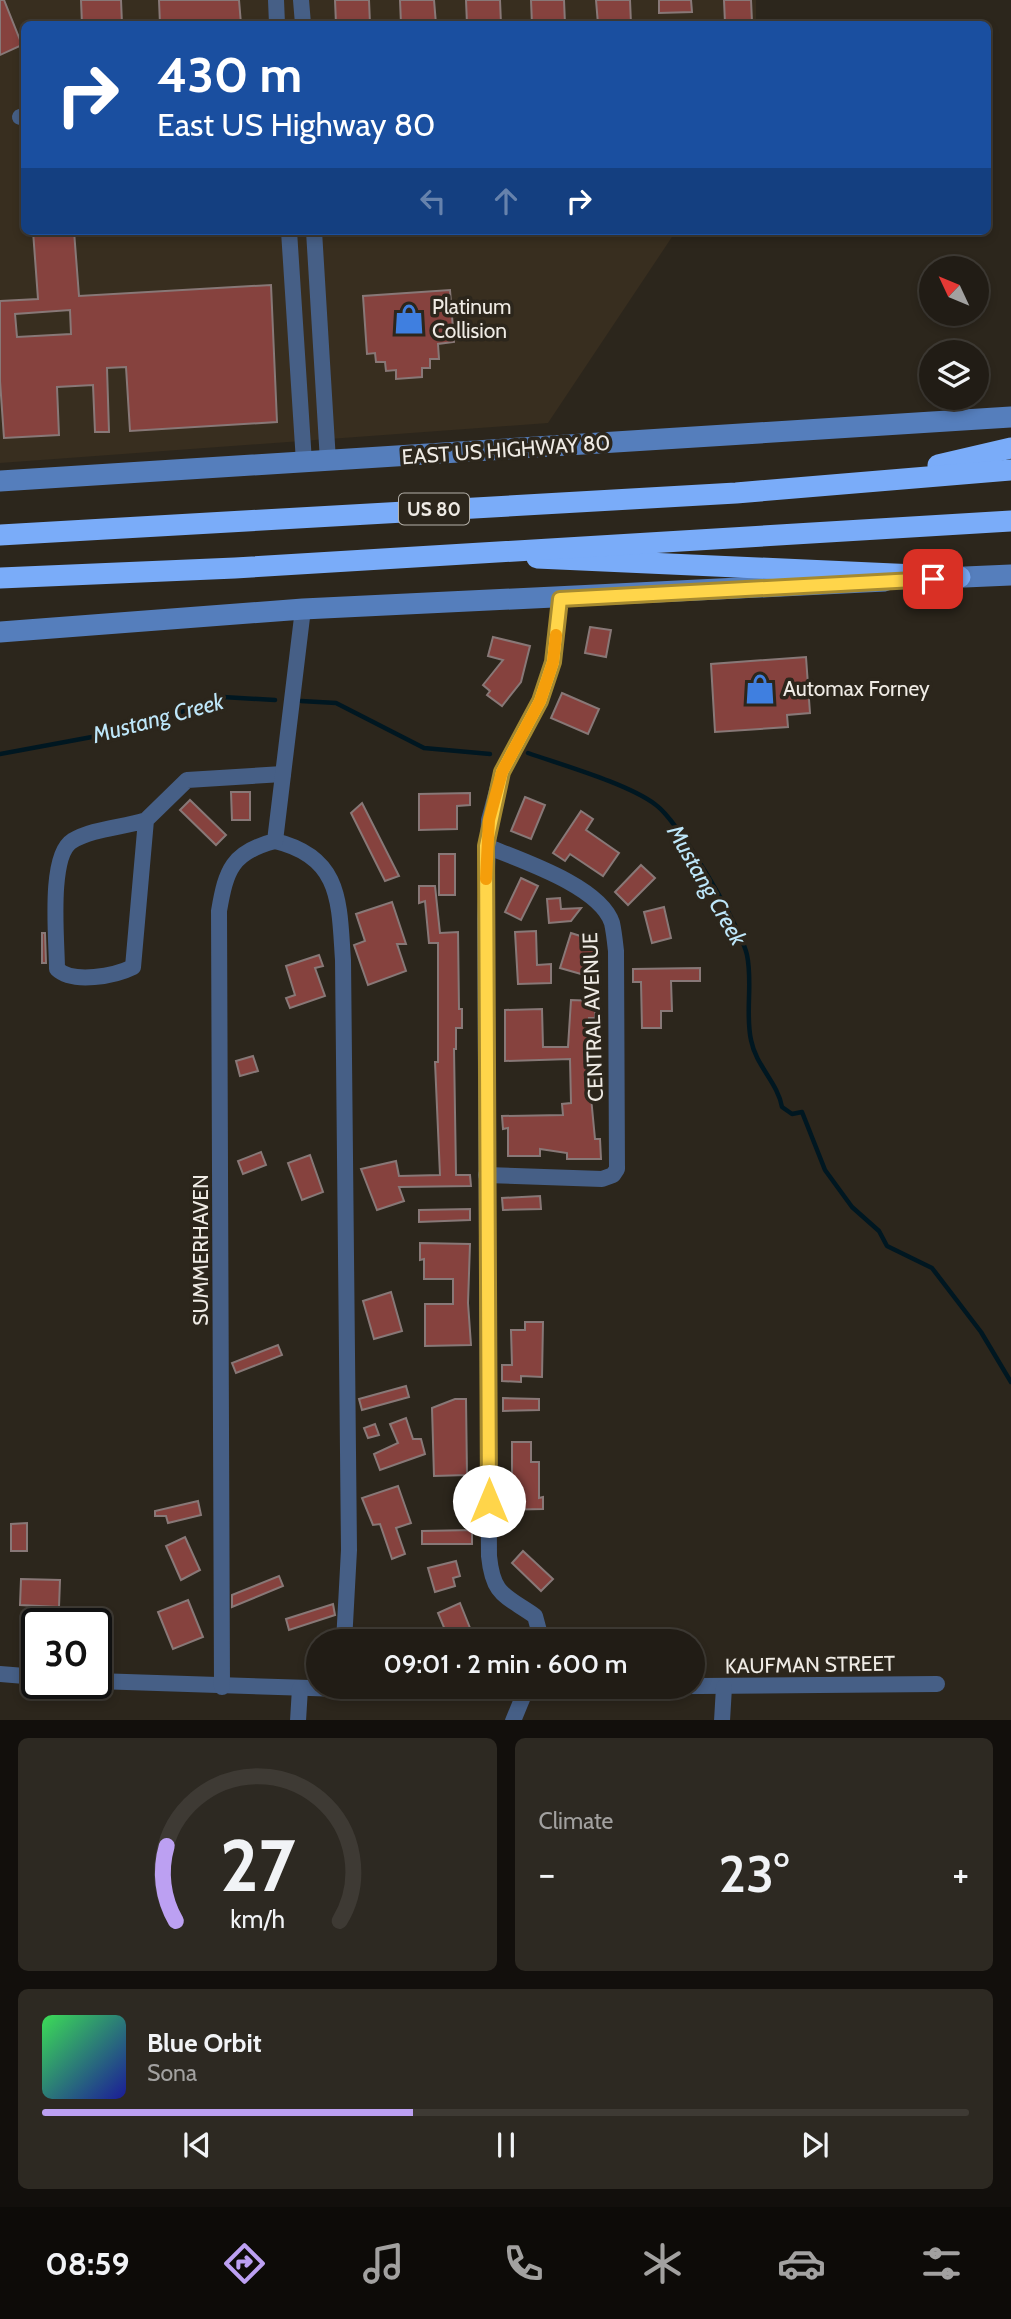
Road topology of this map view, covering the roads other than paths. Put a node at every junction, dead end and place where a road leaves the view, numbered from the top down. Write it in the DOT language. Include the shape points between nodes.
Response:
graph roads {
  1 [pos="276,0"];
  2 [pos="301,0"];
  3 [pos="277,21"];
  4 [pos="303,21"];
  5 [pos="289,235"];
  6 [pos="314,235"];
  7 [pos="1011,417"];
  8 [pos="1011,448"];
  9 [pos="328,461"];
  10 [pos="304,463"];
  11 [pos="1011,470"];
  12 [pos="0,481"];
  13 [pos="868,482"];
  14 [pos="1011,521"];
  15 [pos="0,535"];
  16 [pos="497,551"];
  17 [pos="1011,575"];
  18 [pos="960,577"];
  19 [pos="0,578"];
  20 [pos="560,599"];
  21 [pos="303,609"];
  22 [pos="0,632"];
  23 [pos="283,774"];
  24 [pos="146,820"];
  25 [pos="275,841"];
  26 [pos="486,846"];
  27 [pos="486,1175"];
  28 [pos="345,1629"];
  29 [pos="538,1629"];
  30 [pos="0,1674"];
  31 [pos="21,1676"];
  32 [pos="112,1682"];
  33 [pos="937,1684"];
  34 [pos="222,1687"];
  35 [pos="705,1687"];
  36 [pos="724,1687"];
  37 [pos="300,1688"];
  38 [pos="306,1688"];
  39 [pos="522,1699"];
  40 [pos="298,1720"];
  41 [pos="513,1720"];
  42 [pos="722,1720"];
  1 -- 3 [label="street"];
  2 -- 4 [label="street"];
  5 -- 10 [label="street"];
  6 -- 9 [label="street"];
  7 -- 9 [label="main road, EAST US HIGHWAY 80"];
  8 -- 13 [label="highway"];
  9 -- 10 [label="main road, EAST US HIGHWAY 80"];
  10 -- 12 [label="main road, EAST US HIGHWAY 80"];
  11 -- 13 [label="highway, US 80"];
  13 -- 15 [label="highway, US 80"];
  14 -- 16 [label="highway, US 80"];
  16 -- 18 [label="highway" via="549,560"];
  16 -- 19 [label="highway, US 80"];
  17 -- 18 [label="main road"];
  18 -- 20 [label="main road"];
  20 -- 21 [label="main road"];
  20 -- 26 [label="street" via="553,662 540,701 502,772"];
  21 -- 22 [label="main road"];
  21 -- 23 [label="street"];
  23 -- 24 [label="street" via="187,780"];
  23 -- 25 [label="street"];
  24 -- 24 [label="street" via="136,963 115,974 62,974 57,968 57,887 66,845 99,831"];
  25 -- 28 [label="street" via="316,860 338,894 343,960 349,1550"];
  25 -- 34 [label="street, SUMMERHAVEN" via="243,853 233,864 219,911"];
  26 -- 27 [label="street"];
  26 -- 27 [label="street, CENTRAL AVENUE" via="574,884 604,910 616,951 617,1024 617,1169 613,1175 602,1179"];
  27 -- 29 [label="street" via="491,1577 498,1593 535,1616"];
  30 -- 31 [label="street"];
  32 -- 34 [label="street, KAUFMAN STREET"];
  33 -- 36 [label="street, KAUFMAN STREET"];
  34 -- 37 [label="street, KAUFMAN STREET"];
  35 -- 36 [label="street, KAUFMAN STREET"];
  36 -- 42 [label="street"];
  37 -- 38 [label="street, KAUFMAN STREET"];
  37 -- 40 [label="street"];
  39 -- 41 [label="street"];
}
